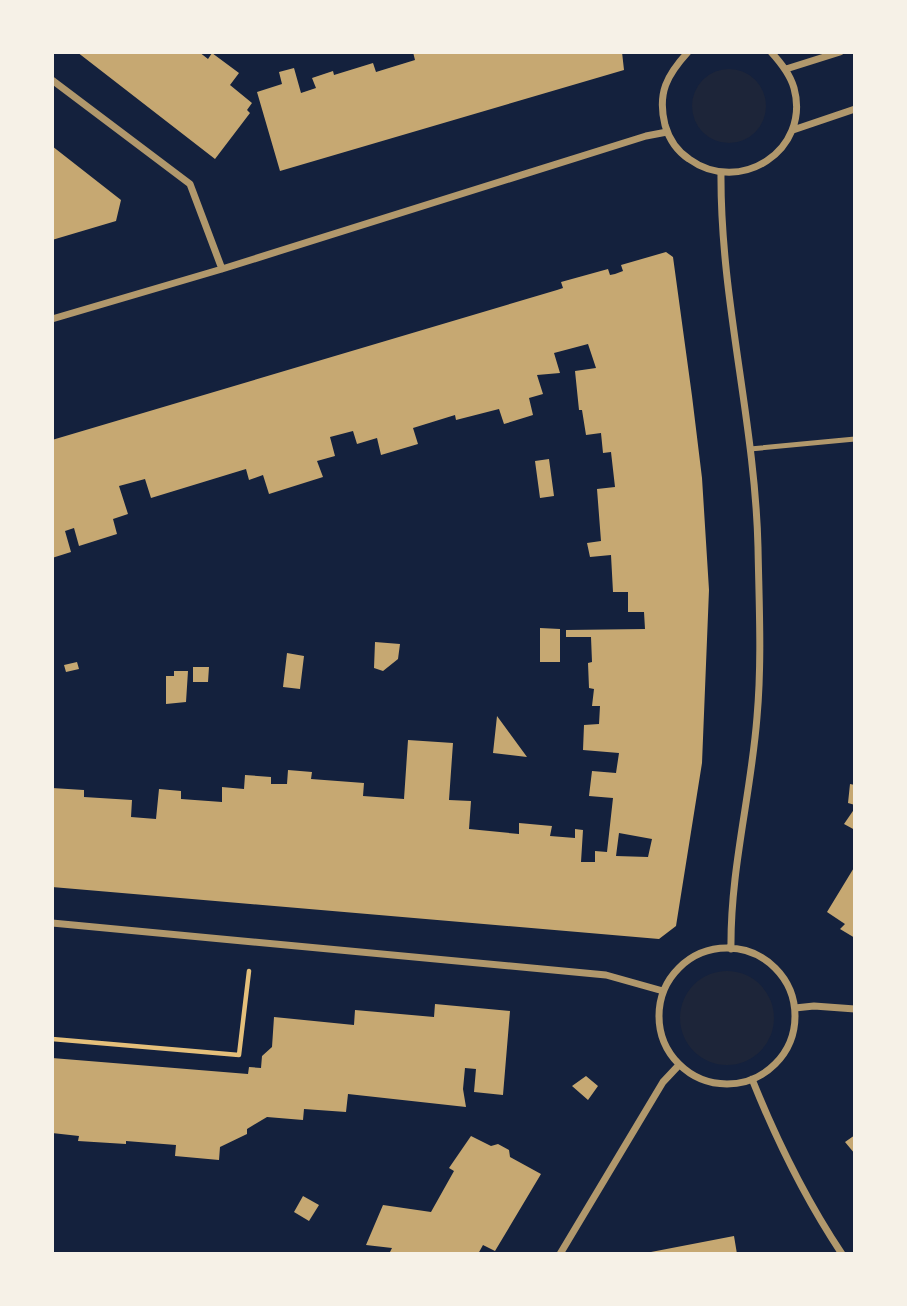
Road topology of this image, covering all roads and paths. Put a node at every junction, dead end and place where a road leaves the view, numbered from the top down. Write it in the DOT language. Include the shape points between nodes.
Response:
graph roads {
  1 [pos="688,52"];
  2 [pos="771,52"];
  3 [pos="840,52"];
  4 [pos="786,69"];
  5 [pos="52,80"];
  6 [pos="855,109"];
  7 [pos="793,130"];
  8 [pos="667,132"];
  9 [pos="721,173"];
  10 [pos="222,269"];
  11 [pos="52,319"];
  12 [pos="855,439"];
  13 [pos="750,449"];
  14 [pos="52,923"];
  15 [pos="253,941"];
  16 [pos="731,949"];
  17 [pos="663,991"];
  18 [pos="794,1008"];
  19 [pos="855,1009"];
  20 [pos="52,1039"];
  21 [pos="679,1065"];
  22 [pos="752,1079"];
  23 [pos="560,1254"];
  24 [pos="842,1254"];
  1 -- 8 [label="street" via="673,68 664,88 662,111"];
  2 -- 4 [label="street"];
  3 -- 4 [label="street"];
  4 -- 7 [label="street" via="797,109"];
  5 -- 10 [label="street" via="190,184"];
  6 -- 7 [label="street"];
  7 -- 9 [label="street" via="764,163 743,172"];
  8 -- 9 [label="street" via="680,152 699,166"];
  8 -- 10 [label="street"];
  9 -- 13 [label="street" via="722,226"];
  10 -- 11 [label="street"];
  12 -- 13 [label="lane"];
  13 -- 16 [label="street" via="758,543 757,716 733,887"];
  14 -- 15 [label="street"];
  15 -- 17 [label="street" via="606,975"];
  15 -- 20 [label="path" via="239,1055"];
  16 -- 17 [label="street" via="698,954 671,976"];
  16 -- 18 [label="street" via="749,952 780,974"];
  17 -- 21 [label="street" via="662,1038"];
  18 -- 19 [label="street"];
  18 -- 22 [label="street" via="794,1026 780,1059"];
  21 -- 22 [label="street" via="713,1083"];
  21 -- 23 [label="street" via="663,1082"];
  22 -- 24 [label="street" via="784,1150"];
}
